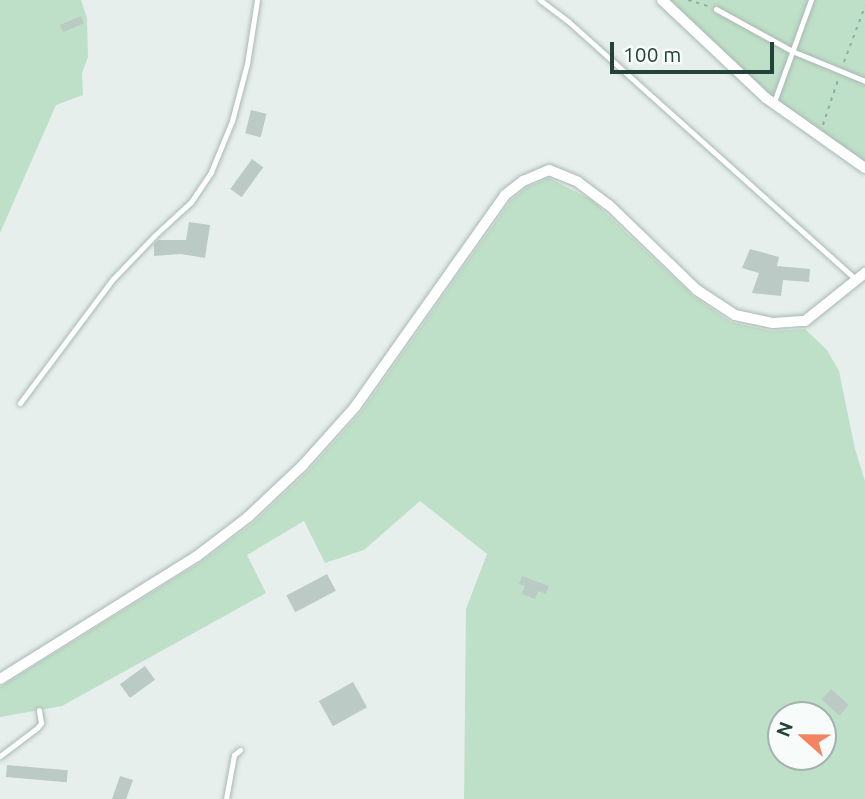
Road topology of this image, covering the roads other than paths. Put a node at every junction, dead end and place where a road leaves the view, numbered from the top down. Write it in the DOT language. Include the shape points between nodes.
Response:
graph roads {
  1 [pos="257,0"];
  2 [pos="540,0"];
  3 [pos="662,0"];
  4 [pos="811,0"];
  5 [pos="716,9"];
  6 [pos="792,51"];
  7 [pos="865,81"];
  8 [pos="774,103"];
  9 [pos="865,168"];
  10 [pos="860,276"];
  11 [pos="20,403"];
  12 [pos="0,679"];
  13 [pos="39,710"];
  14 [pos="240,750"];
  15 [pos="0,756"];
  16 [pos="226,799"];
  1 -- 11 [label="lane" via="232,121 211,172 191,202 112,280"];
  2 -- 10 [label="lane"];
  3 -- 8 [label="street"];
  4 -- 6 [label="lane"];
  5 -- 6 [label="lane"];
  6 -- 7 [label="lane"];
  6 -- 8 [label="lane"];
  8 -- 9 [label="street"];
  10 -- 12 [label="street" via="805,321 773,323 734,315 697,290 609,205 578,182 549,170 523,181 505,195 355,407 303,466 197,556"];
  13 -- 15 [label="lane" via="37,728"];
  14 -- 16 [label="lane" via="234,755"];
}
